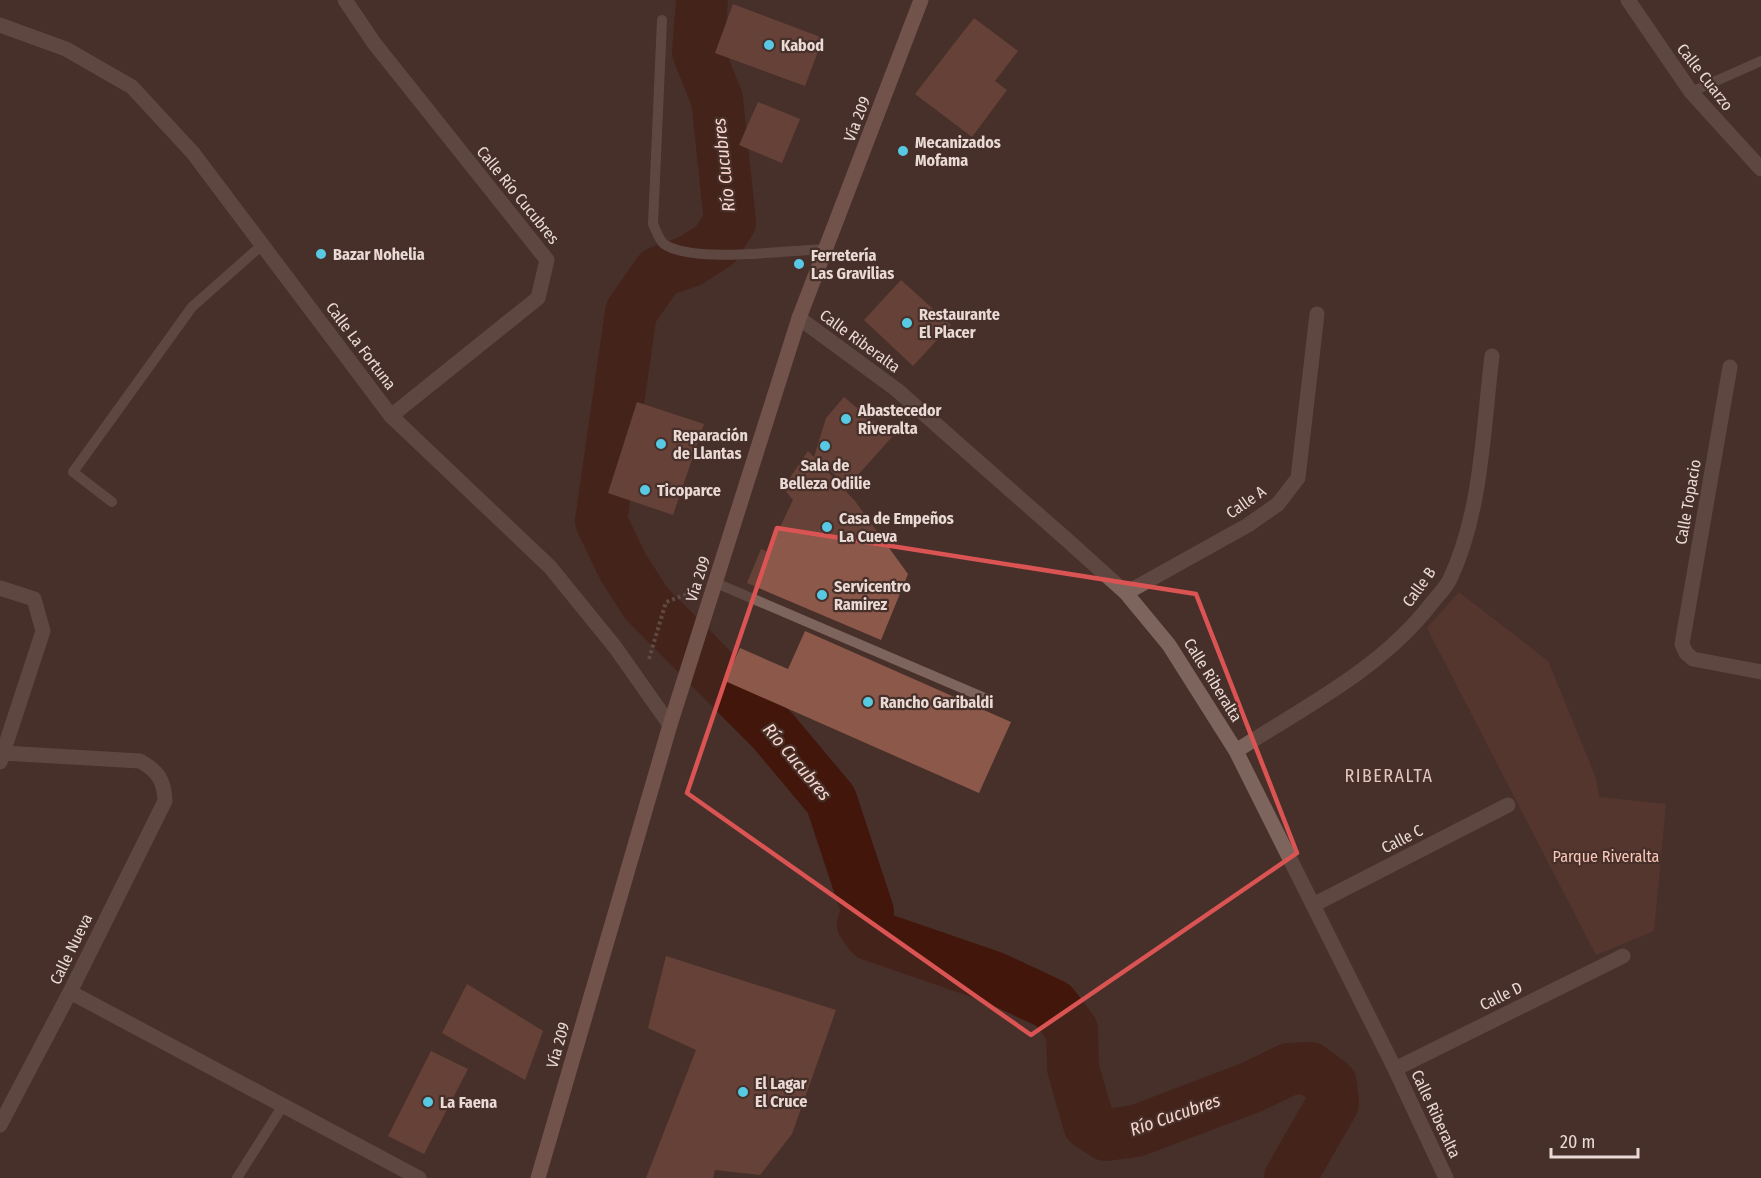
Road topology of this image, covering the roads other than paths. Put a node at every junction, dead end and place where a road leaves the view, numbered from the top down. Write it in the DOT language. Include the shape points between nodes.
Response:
graph roads {
  1 [pos="345,0"];
  2 [pos="921,0"];
  3 [pos="1628,0"];
  4 [pos="662,21"];
  5 [pos="0,25"];
  6 [pos="1761,61"];
  7 [pos="1691,92"];
  8 [pos="1761,170"];
  9 [pos="262,245"];
  10 [pos="826,249"];
  11 [pos="1317,314"];
  12 [pos="799,318"];
  13 [pos="1492,356"];
  14 [pos="1730,367"];
  15 [pos="391,416"];
  16 [pos="112,502"];
  17 [pos="716,583"];
  18 [pos="0,588"];
  19 [pos="1126,593"];
  20 [pos="1761,672"];
  21 [pos="985,698"];
  22 [pos="670,725"];
  23 [pos="1236,751"];
  24 [pos="2,758"];
  25 [pos="1508,805"];
  26 [pos="1313,905"];
  27 [pos="1623,956"];
  28 [pos="70,992"];
  29 [pos="1395,1069"];
  30 [pos="282,1107"];
  31 [pos="0,1125"];
  32 [pos="237,1178"];
  33 [pos="419,1178"];
  34 [pos="538,1178"];
  35 [pos="1446,1178"];
  1 -- 15 [label="street, Calle Río Cucubres" via="374,44 547,260 538,298"];
  2 -- 10 [label="main road, Vía 209"];
  3 -- 7 [label="street, Calle Cuarzo"];
  4 -- 10 [label="lane" via="653,224 663,243 684,253"];
  5 -- 9 [label="street, Calle La Fortuna" via="66,49 132,87 193,153"];
  6 -- 7 [label="lane"];
  7 -- 8 [label="street, Calle Cuarzo"];
  9 -- 15 [label="street, Calle La Fortuna"];
  9 -- 16 [label="lane" via="192,307 73,472"];
  10 -- 12 [label="main road, Vía 209"];
  11 -- 19 [label="street, Calle A" via="1298,478 1278,504 1248,525"];
  12 -- 17 [label="main road, Vía 209"];
  12 -- 19 [label="street, Calle Riberalta" via="897,390"];
  13 -- 23 [label="street, Calle B" via="1476,489 1466,534 1449,580 1417,622 1373,663"];
  14 -- 20 [label="street, Calle Topacio" via="1682,644 1693,659"];
  15 -- 22 [label="street, Calle La Fortuna" via="550,567 615,646"];
  17 -- 21 [label="lane"];
  17 -- 22 [label="main road, Vía 209"];
  18 -- 24 [label="street" via="34,599 43,631"];
  19 -- 23 [label="street, Calle Riberalta" via="1169,645"];
  22 -- 34 [label="main road, Vía 209"];
  23 -- 26 [label="street, Calle Riberalta"];
  24 -- 28 [label="street, Calle Nueva" via="140,761 156,770 164,786 165,801"];
  25 -- 26 [label="street, Calle C"];
  26 -- 29 [label="street, Calle Riberalta"];
  27 -- 29 [label="street, Calle D"];
  28 -- 30 [label="street"];
  28 -- 31 [label="street, Calle Nueva"];
  29 -- 35 [label="street, Calle Riberalta"];
  30 -- 32 [label="lane"];
  30 -- 33 [label="street"];
}
